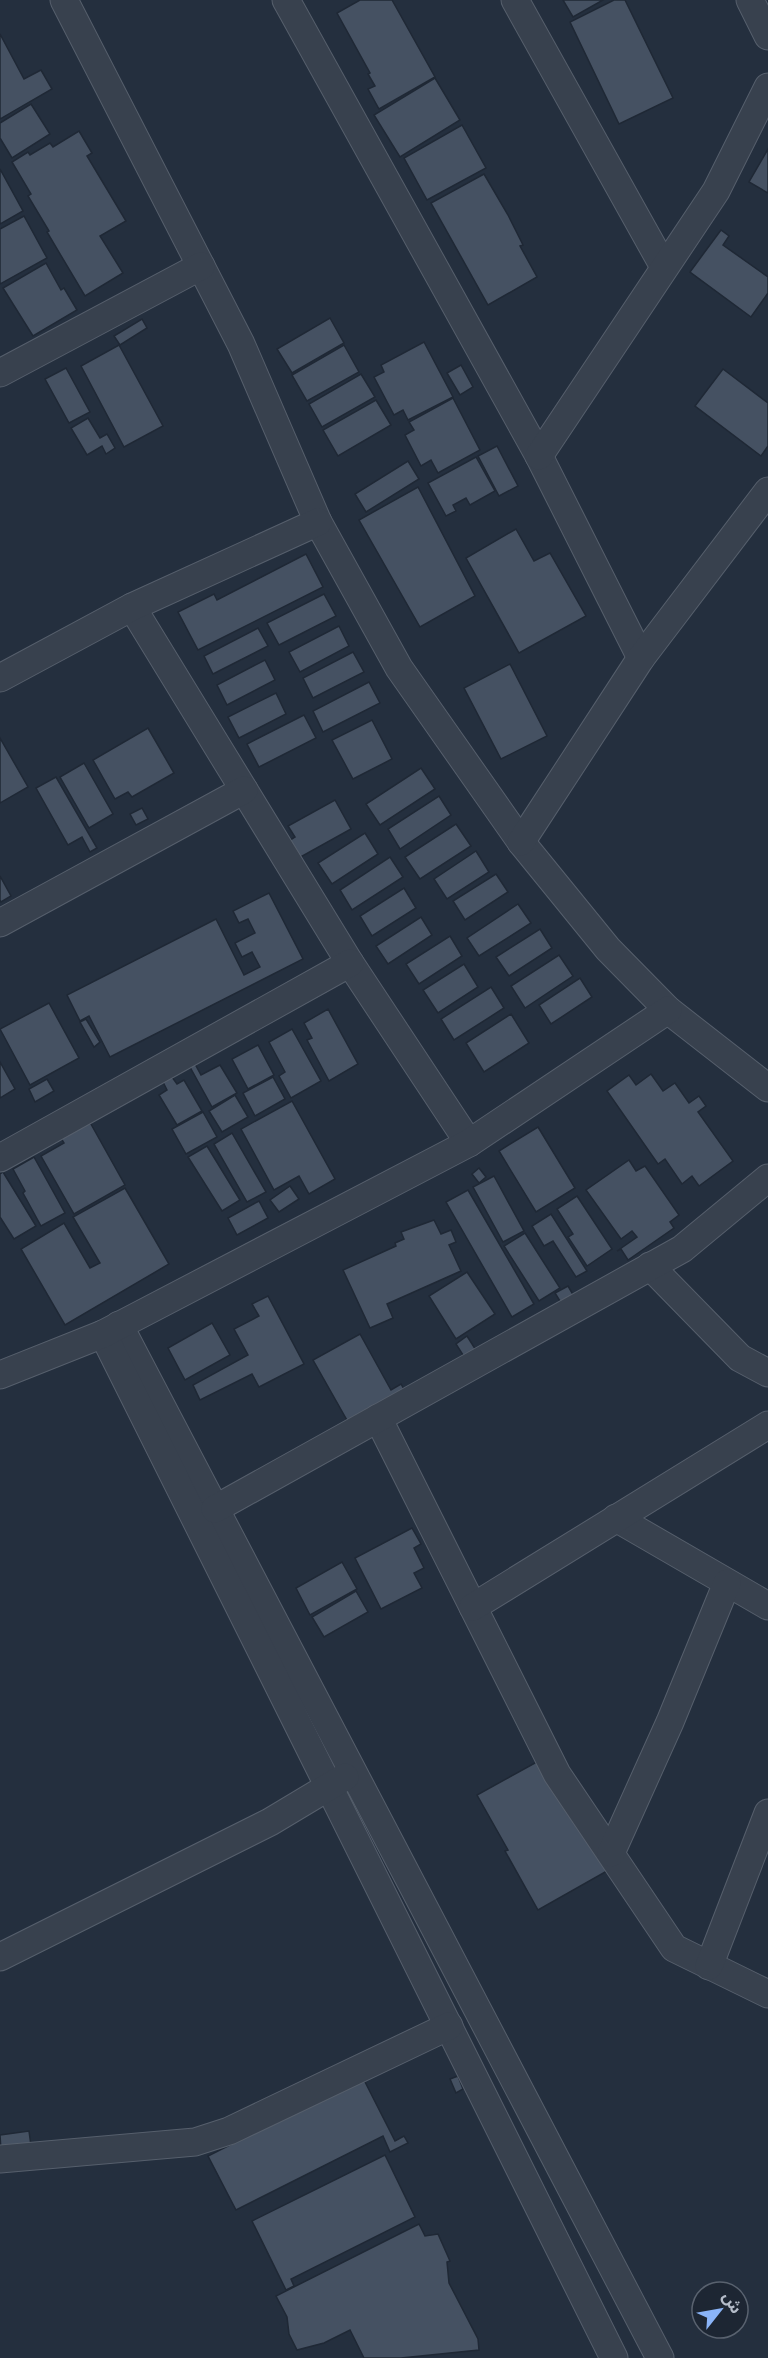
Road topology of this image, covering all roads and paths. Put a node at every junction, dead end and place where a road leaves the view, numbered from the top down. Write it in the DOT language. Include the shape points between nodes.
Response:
graph roads {
  1 [pos="64,0"];
  2 [pos="286,0"];
  3 [pos="515,0"];
  4 [pos="750,0"];
  5 [pos="768,36"];
  6 [pos="768,87"];
  7 [pos="201,266"];
  8 [pos="664,267"];
  9 [pos="0,373"];
  10 [pos="539,456"];
  11 [pos="768,491"];
  12 [pos="318,522"];
  13 [pos="132,607"];
  14 [pos="641,658"];
  15 [pos="0,678"];
  16 [pos="244,790"];
  17 [pos="521,842"];
  18 [pos="0,923"];
  19 [pos="350,963"];
  20 [pos="668,1010"];
  21 [pos="768,1088"];
  22 [pos="469,1143"];
  23 [pos="0,1158"];
  24 [pos="768,1178"];
  25 [pos="650,1266"];
  26 [pos="111,1329"];
  27 [pos="768,1373"];
  28 [pos="0,1375"];
  29 [pos="378,1418"];
  30 [pos="768,1425"];
  31 [pos="215,1509"];
  32 [pos="616,1518"];
  33 [pos="727,1583"];
  34 [pos="473,1606"];
  35 [pos="768,1606"];
  36 [pos="353,1772"];
  37 [pos="329,1787"];
  38 [pos="768,1813"];
  39 [pos="611,1853"];
  40 [pos="0,1957"];
  41 [pos="709,1966"];
  42 [pos="768,1994"];
  43 [pos="449,2026"];
  44 [pos="0,2159"];
  45 [pos="614,2358"];
  46 [pos="660,2358"];
  1 -- 7 [label="street"];
  2 -- 10 [label="street"];
  3 -- 8 [label="street"];
  4 -- 5 [label="street"];
  6 -- 8 [label="street" via="716,190"];
  7 -- 9 [label="street"];
  7 -- 12 [label="street" via="241,344"];
  8 -- 10 [label="street"];
  10 -- 14 [label="street"];
  11 -- 14 [label="street"];
  12 -- 13 [label="street"];
  12 -- 17 [label="street" via="399,668"];
  13 -- 15 [label="street"];
  13 -- 16 [label="street"];
  14 -- 17 [label="street"];
  16 -- 18 [label="street"];
  16 -- 19 [label="street"];
  17 -- 20 [label="street" via="608,949"];
  19 -- 22 [label="street"];
  19 -- 23 [label="street"];
  20 -- 21 [label="street"];
  20 -- 22 [label="street"];
  22 -- 26 [label="street"];
  24 -- 25 [label="street" via="682,1249"];
  25 -- 27 [label="street" via="740,1358"];
  25 -- 29 [label="street"];
  26 -- 28 [label="street"];
  26 -- 31 [label="street"];
  26 -- 37 [label="street"];
  29 -- 31 [label="street"];
  29 -- 34 [label="street"];
  30 -- 32 [label="street"];
  31 -- 36 [label="street"];
  32 -- 33 [label="street"];
  32 -- 34 [label="street"];
  33 -- 35 [label="street"];
  33 -- 39 [label="street"];
  34 -- 39 [label="street" via="557,1774"];
  36 -- 37 [label="street"];
  36 -- 46 [label="street"];
  37 -- 40 [label="street" via="270,1822"];
  37 -- 43 [label="street"];
  38 -- 41 [label="street"];
  39 -- 41 [label="street" via="674,1948"];
  41 -- 42 [label="street"];
  43 -- 44 [label="street" via="229,2131 195,2142"];
  43 -- 45 [label="street"];
}
